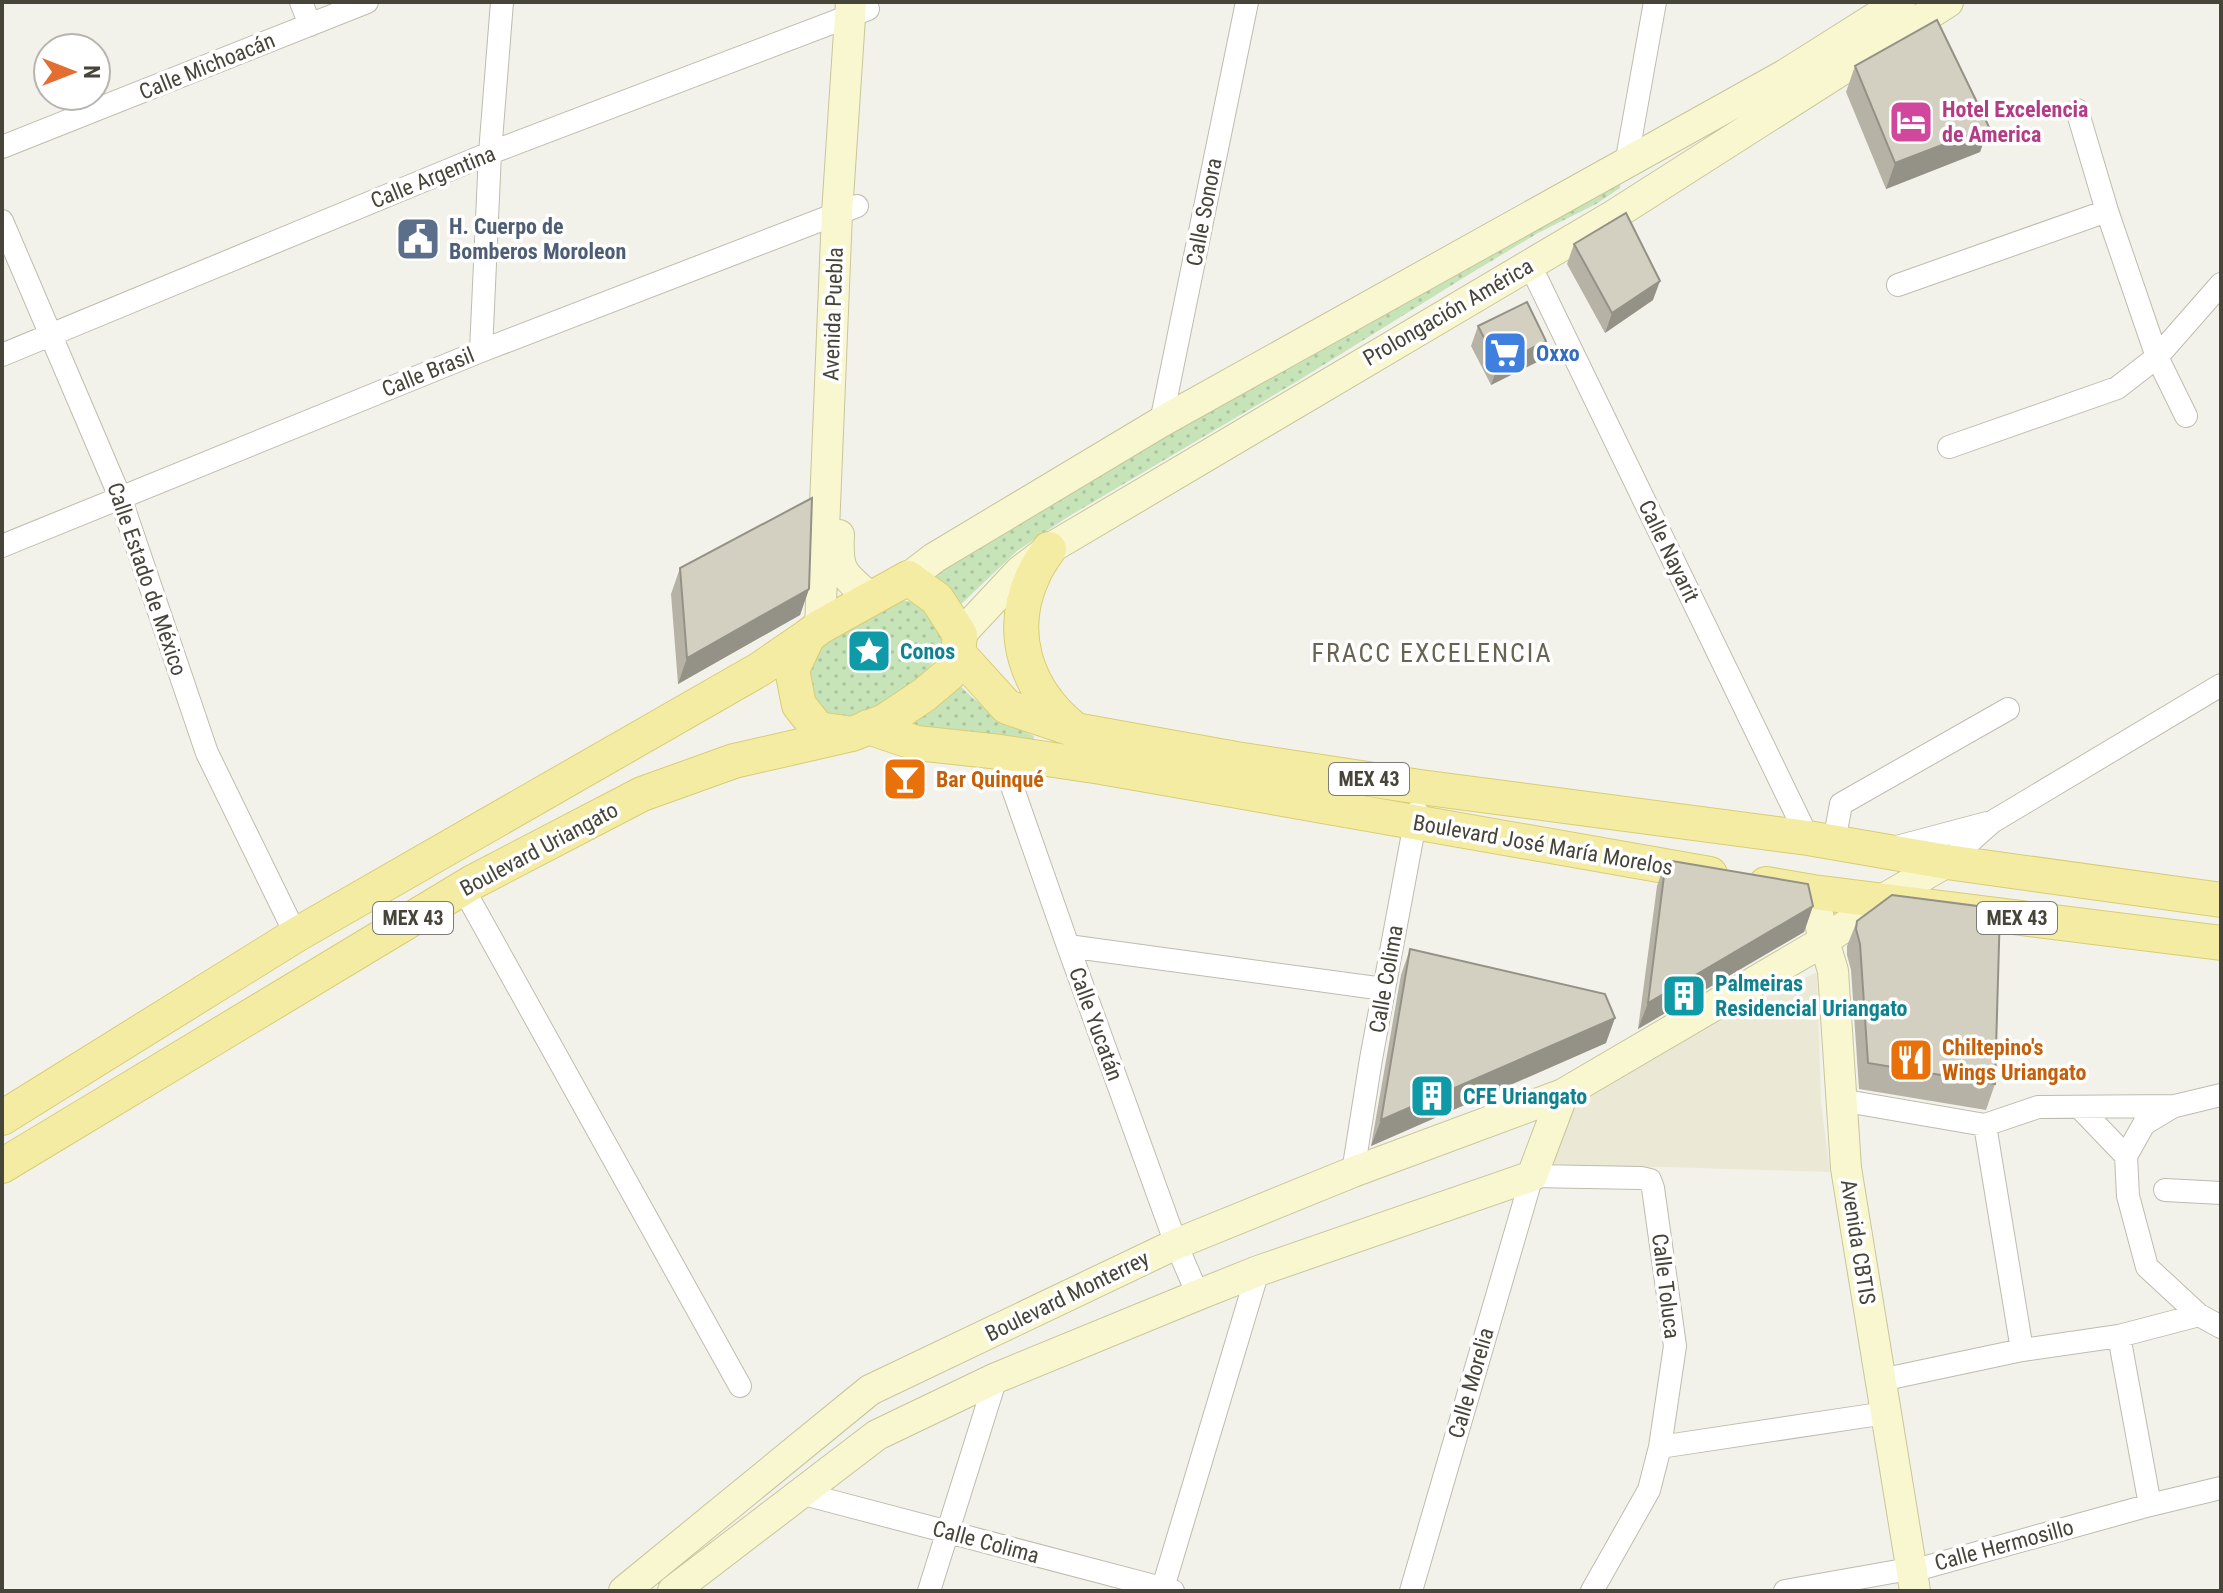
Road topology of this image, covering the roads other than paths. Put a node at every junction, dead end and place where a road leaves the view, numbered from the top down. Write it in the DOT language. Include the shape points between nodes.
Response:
graph roads {
  1 [pos="301,2"];
  2 [pos="367,2"];
  3 [pos="502,2"];
  4 [pos="1247,2"];
  5 [pos="1655,2"];
  6 [pos="1900,2"];
  7 [pos="1948,2"];
  8 [pos="859,8"];
  9 [pos="310,25"];
  10 [pos="2077,110"];
  11 [pos="2,147"];
  12 [pos="490,153"];
  13 [pos="1626,164"];
  14 [pos="847,209"];
  15 [pos="2107,211"];
  16 [pos="1614,215"];
  17 [pos="2,221"];
  18 [pos="1530,265"];
  19 [pos="2221,284"];
  20 [pos="1898,285"];
  21 [pos="50,336"];
  22 [pos="481,351"];
  23 [pos="2,355"];
  24 [pos="2157,357"];
  25 [pos="2186,416"];
  26 [pos="1161,422"];
  27 [pos="1949,447"];
  28 [pos="120,497"];
  29 [pos="2,546"];
  30 [pos="1049,549"];
  31 [pos="908,578"];
  32 [pos="871,598"];
  33 [pos="814,631"];
  34 [pos="959,644"];
  35 [pos="2221,685"];
  36 [pos="2008,709"];
  37 [pos="1075,730"];
  38 [pos="860,731"];
  39 [pos="1000,752"];
  40 [pos="1420,787"];
  41 [pos="1992,822"];
  42 [pos="1415,823"];
  43 [pos="1821,840"];
  44 [pos="1886,850"];
  45 [pos="1947,862"];
  46 [pos="463,888"];
  47 [pos="1813,892"];
  48 [pos="2221,900"];
  49 [pos="1880,901"];
  50 [pos="296,935"];
  51 [pos="1824,941"];
  52 [pos="2221,943"];
  53 [pos="1068,946"];
  54 [pos="1384,989"];
  55 [pos="1563,1094"];
  56 [pos="2221,1095"];
  57 [pos="1840,1100"];
  58 [pos="2175,1106"];
  59 [pos="2079,1107"];
  60 [pos="1514,1112"];
  61 [pos="2,1118"];
  62 [pos="1985,1125"];
  63 [pos="1545,1142"];
  64 [pos="2126,1156"];
  65 [pos="2,1166"];
  66 [pos="1353,1172"];
  67 [pos="1532,1176"];
  68 [pos="2165,1190"];
  69 [pos="2221,1193"];
  70 [pos="1176,1244"];
  71 [pos="1258,1271"];
  72 [pos="1198,1295"];
  73 [pos="2199,1315"];
  74 [pos="2221,1327"];
  75 [pos="2119,1336"];
  76 [pos="2022,1350"];
  77 [pos="996,1378"];
  78 [pos="1881,1380"];
  79 [pos="740,1386"];
  80 [pos="1886,1413"];
  81 [pos="1660,1447"];
  82 [pos="2221,1488"];
  83 [pos="800,1493"];
  84 [pos="2150,1505"];
  85 [pos="947,1532"];
  86 [pos="1914,1581"];
  87 [pos="1166,1590"];
  88 [pos="624,1591"];
  89 [pos="673,1591"];
  90 [pos="929,1591"];
  91 [pos="1411,1591"];
  92 [pos="1592,1591"];
  93 [pos="1785,1591"];
  1 -- 9 [label="street"];
  2 -- 9 [label="street, Calle Michoacán"];
  3 -- 12 [label="street"];
  4 -- 26 [label="street, Calle Sonora"];
  5 -- 13 [label="street"];
  6 -- 13 [label="street, Prolongación América"];
  7 -- 16 [label="street, Prolongación América"];
  8 -- 12 [label="street, Calle Argentina"];
  8 -- 14 [label="street, Avenida Puebla"];
  9 -- 11 [label="street, Calle Michoacán"];
  10 -- 15 [label="street"];
  12 -- 21 [label="street, Calle Argentina"];
  12 -- 22 [label="street"];
  13 -- 16 [label="street"];
  13 -- 26 [label="street, Prolongación América"];
  14 -- 22 [label="street, Calle Brasil"];
  14 -- 32 [label="street, Avenida Puebla" via="837,559 844,575"];
  14 -- 33 [label="street, Avenida Puebla"];
  15 -- 20 [label="street"];
  15 -- 24 [label="street"];
  16 -- 18 [label="street, Prolongación América"];
  17 -- 21 [label="street, Calle Estado de México"];
  18 -- 30 [label="street, Prolongación América"];
  18 -- 43 [label="street, Calle Nayarit"];
  19 -- 24 [label="street"];
  21 -- 23 [label="street, Calle Argentina"];
  21 -- 28 [label="street, Calle Estado de México"];
  22 -- 28 [label="street, Calle Brasil"];
  24 -- 25 [label="street"];
  24 -- 27 [label="street" via="2117,388"];
  26 -- 31 [label="street, Prolongación América"];
  28 -- 29 [label="street, Calle Brasil"];
  28 -- 50 [label="street, Calle Estado de México" via="207,753"];
  30 -- 34 [label="street, Prolongación América" via="1020,571"];
  30 -- 37 [label="main road" via="1023,605 1022,649 1043,696"];
  31 -- 32 [label="main road, MEX 43"];
  31 -- 34 [label="main road, MEX 43" via="937,599"];
  32 -- 33 [label="main road, MEX 43"];
  33 -- 38 [label="main road, MEX 43" via="792,670 799,705 818,729"];
  33 -- 50 [label="main road, Boulevard Uriangato / MEX 43" via="760,669"];
  34 -- 37 [label="main road, Boulevard José María Morelos / MEX 43" via="1007,707"];
  34 -- 38 [label="main road, MEX 43" via="950,673 885,721"];
  35 -- 41 [label="street"];
  36 -- 43 [label="street" via="1841,804"];
  37 -- 40 [label="main road, Boulevard José María Morelos / MEX 43"];
  38 -- 39 [label="main road, Boulevard José María Morelos / MEX 43"];
  38 -- 46 [label="main road, Boulevard Uriangato / MEX 43" via="734,761 642,794"];
  39 -- 42 [label="main road, Boulevard José María Morelos / MEX 43"];
  39 -- 53 [label="street, Calle Yucatán"];
  40 -- 42 [label="street, Calle Colima"];
  40 -- 43 [label="main road, Boulevard José María Morelos / MEX 43"];
  41 -- 44 [label="street"];
  41 -- 45 [label="street"];
  42 -- 47 [label="main road, Boulevard José María Morelos / MEX 43"];
  42 -- 54 [label="street, Calle Colima"];
  43 -- 44 [label="main road, Boulevard José María Morelos / MEX 43"];
  43 -- 47 [label="main road" via="1798,854 1798,873"];
  44 -- 45 [label="main road, Boulevard José María Morelos / MEX 43"];
  44 -- 49 [label="main road" via="1889,877"];
  45 -- 48 [label="main road, Boulevard José María Morelos / MEX 43"];
  45 -- 49 [label="street, Boulevard Monterrey"];
  46 -- 65 [label="main road, Boulevard Uriangato / MEX 43"];
  46 -- 79 [label="street"];
  47 -- 49 [label="main road, Boulevard José María Morelos / MEX 43"];
  47 -- 51 [label="street, Avenida CBTIS"];
  49 -- 51 [label="street, Boulevard Monterrey"];
  49 -- 52 [label="main road, Boulevard José María Morelos / MEX 43"];
  50 -- 61 [label="main road, Boulevard Uriangato / MEX 43"];
  51 -- 55 [label="street, Boulevard Monterrey"];
  51 -- 57 [label="street, Avenida CBTIS" via="1833,971"];
  53 -- 54 [label="street"];
  53 -- 70 [label="street, Calle Yucatán"];
  54 -- 66 [label="street, Calle Colima"];
  55 -- 60 [label="street, Boulevard Monterrey"];
  55 -- 63 [label="street"];
  56 -- 58 [label="street"];
  57 -- 62 [label="street"];
  57 -- 78 [label="street, Avenida CBTIS"];
  58 -- 59 [label="street"];
  58 -- 64 [label="street" via="2144,1124"];
  59 -- 62 [label="street" via="2038,1107"];
  59 -- 64 [label="street"];
  60 -- 63 [label="street" via="1532,1116 1543,1126"];
  60 -- 66 [label="street, Boulevard Monterrey"];
  62 -- 76 [label="street"];
  63 -- 67 [label="street"];
  64 -- 73 [label="street" via="2128,1196 2147,1267"];
  66 -- 70 [label="street, Boulevard Monterrey"];
  67 -- 71 [label="street, Boulevard Monterrey"];
  67 -- 81 [label="street, Calle Toluca" via="1650,1180 1675,1346"];
  67 -- 91 [label="street, Calle Morelia"];
  68 -- 69 [label="street"];
  70 -- 72 [label="street, Calle Yucatán"];
  70 -- 88 [label="street, Boulevard Monterrey" via="870,1390"];
  71 -- 72 [label="street, Boulevard Monterrey"];
  71 -- 87 [label="street"];
  72 -- 77 [label="street, Boulevard Monterrey"];
  73 -- 74 [label="street"];
  73 -- 75 [label="street"];
  75 -- 76 [label="street"];
  75 -- 84 [label="street"];
  76 -- 78 [label="street"];
  77 -- 83 [label="street, Boulevard Monterrey" via="877,1435"];
  77 -- 85 [label="street"];
  78 -- 80 [label="street, Avenida CBTIS"];
  80 -- 81 [label="street"];
  80 -- 86 [label="street, Avenida CBTIS"];
  81 -- 92 [label="street, Calle Toluca" via="1649,1490"];
  82 -- 84 [label="street, Calle Hermosillo"];
  83 -- 85 [label="street, Calle Colima"];
  83 -- 89 [label="street, Boulevard Monterrey"];
  84 -- 86 [label="street, Calle Hermosillo"];
  85 -- 87 [label="street, Calle Colima"];
  85 -- 90 [label="street"];
  86 -- 93 [label="street, Calle Hermosillo" via="1898,1571"];
}
